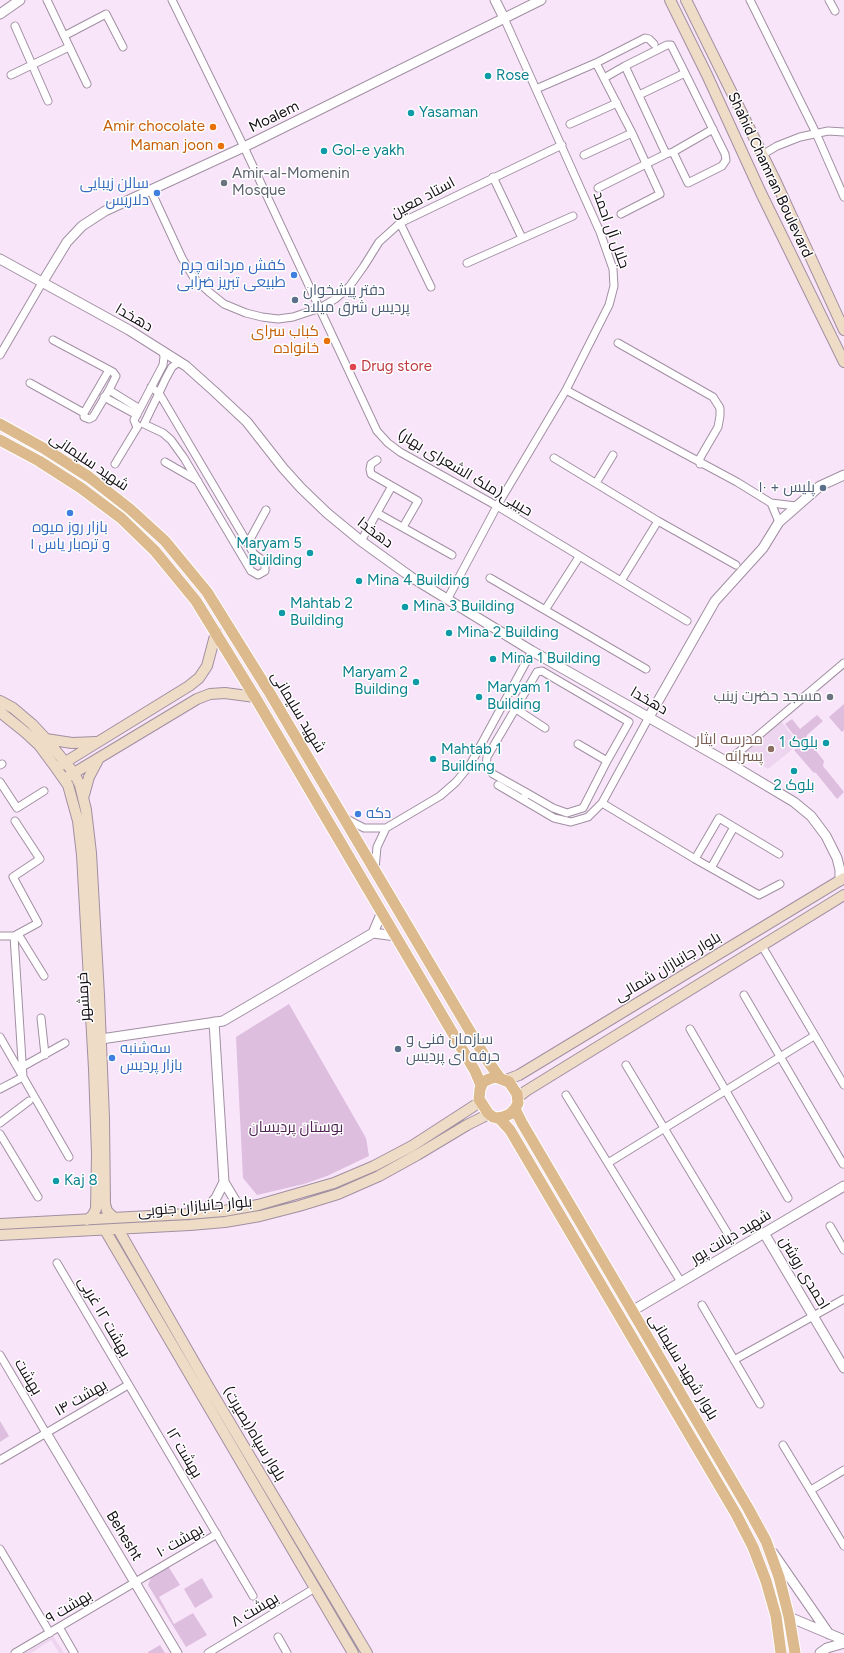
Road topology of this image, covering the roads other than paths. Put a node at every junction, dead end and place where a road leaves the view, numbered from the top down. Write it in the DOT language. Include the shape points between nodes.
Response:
graph roads {
  1 [pos="20,0"];
  2 [pos="47,0"];
  3 [pos="172,0"];
  4 [pos="495,0"];
  5 [pos="541,0"];
  6 [pos="670,0"];
  7 [pos="686,0"];
  8 [pos="750,0"];
  9 [pos="829,0"];
  10 [pos="834,11"];
  11 [pos="0,14"];
  12 [pos="504,18"];
  13 [pos="15,26"];
  14 [pos="64,36"];
  15 [pos="654,44"];
  16 [pos="69,47"];
  17 [pos="123,47"];
  18 [pos="596,63"];
  19 [pos="33,64"];
  20 [pos="625,66"];
  21 [pos="685,73"];
  22 [pos="11,75"];
  23 [pos="604,78"];
  24 [pos="87,84"];
  25 [pos="536,89"];
  26 [pos="639,96"];
  27 [pos="48,101"];
  28 [pos="617,103"];
  29 [pos="570,124"];
  30 [pos="713,129"];
  31 [pos="844,132"];
  32 [pos="632,133"];
  33 [pos="816,133"];
  34 [pos="562,144"];
  35 [pos="244,147"];
  36 [pos="670,153"];
  37 [pos="762,154"];
  38 [pos="584,155"];
  39 [pos="646,164"];
  40 [pos="494,177"];
  41 [pos="598,188"];
  42 [pos="151,191"];
  43 [pos="844,197"];
  44 [pos="621,214"];
  45 [pos="573,216"];
  46 [pos="400,223"];
  47 [pos="522,238"];
  48 [pos="0,259"];
  49 [pos="467,263"];
  50 [pos="42,283"];
  51 [pos="431,287"];
  52 [pos="320,308"];
  53 [pos="844,330"];
  54 [pos="54,340"];
  55 [pos="618,343"];
  56 [pos="163,351"];
  57 [pos="0,355"];
  58 [pos="179,362"];
  59 [pos="844,362"];
  60 [pos="109,370"];
  61 [pos="30,383"];
  62 [pos="151,387"];
  63 [pos="109,390"];
  64 [pos="566,390"];
  65 [pos="159,392"];
  66 [pos="104,397"];
  67 [pos="84,413"];
  68 [pos="137,414"];
  69 [pos="0,424"];
  70 [pos="0,440"];
  71 [pos="613,455"];
  72 [pos="554,458"];
  73 [pos="377,460"];
  74 [pos="165,462"];
  75 [pos="115,464"];
  76 [pos="700,464"];
  77 [pos="844,474"];
  78 [pos="198,481"];
  79 [pos="596,483"];
  80 [pos="392,486"];
  81 [pos="771,503"];
  82 [pos="497,506"];
  83 [pos="796,506"];
  84 [pos="266,510"];
  85 [pos="377,513"];
  86 [pos="658,521"];
  87 [pos="779,522"];
  88 [pos="404,527"];
  89 [pos="361,541"];
  90 [pos="248,543"];
  91 [pos="452,555"];
  92 [pos="579,557"];
  93 [pos="736,565"];
  94 [pos="490,578"];
  95 [pos="621,581"];
  96 [pos="448,598"];
  97 [pos="545,610"];
  98 [pos="687,621"];
  99 [pos="216,632"];
  100 [pos="532,651"];
  101 [pos="844,663"];
  102 [pos="646,669"];
  103 [pos="255,697"];
  104 [pos="0,701"];
  105 [pos="516,709"];
  106 [pos="0,712"];
  107 [pos="649,717"];
  108 [pos="545,728"];
  109 [pos="46,739"];
  110 [pos="98,742"];
  111 [pos="578,744"];
  112 [pos="98,759"];
  113 [pos="607,761"];
  114 [pos="727,762"];
  115 [pos="60,765"];
  116 [pos="74,773"];
  117 [pos="64,779"];
  118 [pos="0,782"];
  119 [pos="498,785"];
  120 [pos="44,792"];
  121 [pos="527,793"];
  122 [pos="83,797"];
  123 [pos="522,800"];
  124 [pos="602,803"];
  125 [pos="341,815"];
  126 [pos="16,821"];
  127 [pos="734,827"];
  128 [pos="386,828"];
  129 [pos="779,854"];
  130 [pos="695,859"];
  131 [pos="711,868"];
  132 [pos="375,872"];
  133 [pos="842,879"];
  134 [pos="780,884"];
  135 [pos="844,895"];
  136 [pos="382,912"];
  137 [pos="373,933"];
  138 [pos="16,935"];
  139 [pos="0,936"];
  140 [pos="396,936"];
  141 [pos="762,946"];
  142 [pos="44,976"];
  143 [pos="744,995"];
  144 [pos="41,1018"];
  145 [pos="214,1022"];
  146 [pos="690,1029"];
  147 [pos="814,1036"];
  148 [pos="0,1037"];
  149 [pos="101,1039"];
  150 [pos="66,1044"];
  151 [pos="45,1055"];
  152 [pos="780,1056"];
  153 [pos="626,1065"];
  154 [pos="22,1067"];
  155 [pos="23,1077"];
  156 [pos="503,1079"];
  157 [pos="481,1085"];
  158 [pos="844,1085"];
  159 [pos="0,1089"];
  160 [pos="726,1090"];
  161 [pos="566,1095"];
  162 [pos="29,1101"];
  163 [pos="480,1102"];
  164 [pos="516,1103"];
  165 [pos="494,1116"];
  166 [pos="0,1123"];
  167 [pos="664,1128"];
  168 [pos="0,1134"];
  169 [pos="69,1156"];
  170 [pos="608,1163"];
  171 [pos="843,1164"];
  172 [pos="224,1182"];
  173 [pos="844,1186"];
  174 [pos="38,1197"];
  175 [pos="788,1198"];
  176 [pos="101,1208"];
  177 [pos="244,1208"];
  178 [pos="202,1213"];
  179 [pos="114,1218"];
  180 [pos="87,1220"];
  181 [pos="0,1224"];
  182 [pos="830,1226"];
  183 [pos="118,1229"];
  184 [pos="105,1230"];
  185 [pos="764,1233"];
  186 [pos="728,1234"];
  187 [pos="0,1235"];
  188 [pos="844,1250"];
  189 [pos="57,1263"];
  190 [pos="682,1282"];
  191 [pos="844,1299"];
  192 [pos="702,1305"];
  193 [pos="632,1311"];
  194 [pos="814,1317"];
  195 [pos="0,1355"];
  196 [pos="734,1360"];
  197 [pos="844,1368"];
  198 [pos="671,1378"];
  199 [pos="128,1385"];
  200 [pos="659,1385"];
  201 [pos="204,1388"];
  202 [pos="760,1404"];
  203 [pos="46,1433"];
  204 [pos="783,1445"];
  205 [pos="0,1460"];
  206 [pos="844,1470"];
  207 [pos="811,1490"];
  208 [pos="217,1534"];
  209 [pos="766,1541"];
  210 [pos="844,1546"];
  211 [pos="0,1549"];
  212 [pos="135,1582"];
  213 [pos="326,1582"];
  214 [pos="315,1588"];
  215 [pos="253,1596"];
  216 [pos="776,1616"];
  217 [pos="790,1617"];
  218 [pos="59,1627"];
  219 [pos="50,1633"];
  220 [pos="829,1634"];
  221 [pos="278,1637"];
  222 [pos="844,1640"];
  223 [pos="844,1643"];
  224 [pos="15,1653"];
  225 [pos="74,1653"];
  226 [pos="177,1653"];
  227 [pos="208,1653"];
  228 [pos="287,1653"];
  229 [pos="353,1653"];
  230 [pos="367,1653"];
  231 [pos="781,1653"];
  232 [pos="794,1653"];
  233 [pos="820,1653"];
  1 -- 11 [label="street"];
  2 -- 14 [label="street"];
  3 -- 35 [label="street, حبیبی(ملک الشعرای بهار)"];
  4 -- 12 [label="street"];
  5 -- 12 [label="street, Moalem"];
  6 -- 59 [label="main road, Shahid Chamran Boulevard"];
  7 -- 37 [label="main road, Shahid Chamran Boulevard"];
  8 -- 33 [label="street"];
  9 -- 10 [label="street"];
  12 -- 25 [label="street, جلال آل احمد"];
  12 -- 35 [label="street, Moalem"];
  13 -- 19 [label="street"];
  14 -- 16 [label="street"];
  14 -- 17 [label="street" via="106,14"];
  15 -- 18 [label="street" via="645,38"];
  16 -- 19 [label="street"];
  16 -- 24 [label="street"];
  18 -- 23 [label="street"];
  18 -- 25 [label="street"];
  19 -- 22 [label="street"];
  19 -- 27 [label="street"];
  20 -- 21 [label="street" via="671,45"];
  20 -- 23 [label="street"];
  20 -- 26 [label="street"];
  21 -- 26 [label="street"];
  21 -- 30 [label="street"];
  23 -- 28 [label="street"];
  25 -- 34 [label="street, جلال آل احمد"];
  26 -- 36 [label="street"];
  28 -- 29 [label="street"];
  28 -- 32 [label="street"];
  30 -- 36 [label="street"];
  30 -- 36 [label="street" via="725,154 726,160 722,166 688,183"];
  31 -- 33 [label="street"];
  32 -- 38 [label="street"];
  32 -- 39 [label="street"];
  33 -- 37 [label="street" via="800,137"];
  33 -- 43 [label="street"];
  34 -- 40 [label="street, استاد معین"];
  34 -- 64 [label="street, جلال آل احمد" via="600,232 613,269 614,286 609,305"];
  35 -- 42 [label="street, Moalem"];
  35 -- 52 [label="street, حبیبی(ملک الشعرای بهار)"];
  36 -- 39 [label="street"];
  37 -- 53 [label="main road, Shahid Chamran Boulevard"];
  39 -- 41 [label="street"];
  39 -- 44 [label="street" via="660,194"];
  40 -- 46 [label="street, استاد معین"];
  40 -- 47 [label="street"];
  42 -- 50 [label="street, Moalem" via="105,211 82,226 67,242"];
  42 -- 52 [label="street, استاد معین" via="170,234 194,278 224,304 246,313 278,319"];
  45 -- 47 [label="street"];
  46 -- 51 [label="street"];
  46 -- 52 [label="street, استاد معین" via="379,242 349,287"];
  47 -- 49 [label="street"];
  48 -- 50 [label="street"];
  50 -- 56 [label="street, دهخدا"];
  50 -- 57 [label="street"];
  52 -- 82 [label="street, حبیبی(ملک الشعرای بهار)" via="377,431 400,452"];
  54 -- 60 [label="street"];
  55 -- 76 [label="street" via="713,397 720,408 718,427 700,458"];
  56 -- 58 [label="street, دهخدا"];
  56 -- 62 [label="street" via="163,365"];
  58 -- 65 [label="street" via="172,367"];
  58 -- 89 [label="street, دهخدا" via="247,422 301,488"];
  60 -- 63 [label="street" via="116,376"];
  60 -- 67 [label="street"];
  61 -- 67 [label="street"];
  62 -- 65 [label="street"];
  62 -- 68 [label="street"];
  63 -- 66 [label="street"];
  63 -- 68 [label="street"];
  64 -- 76 [label="street"];
  64 -- 82 [label="street, جلال آل احمد"];
  65 -- 78 [label="street" via="144,424 171,440"];
  65 -- 90 [label="street"];
  66 -- 67 [label="street" via="93,417 84,417"];
  66 -- 68 [label="street"];
  68 -- 75 [label="street" via="138,426"];
  69 -- 125 [label="main road, شهید سلیمانی" via="89,477 165,541 208,592"];
  70 -- 99 [label="main road, شهید سلیمانی" via="81,488 121,518 155,551 196,601"];
  71 -- 79 [label="street"];
  72 -- 79 [label="street"];
  73 -- 80 [label="street" via="371,464 371,474"];
  74 -- 78 [label="street"];
  76 -- 81 [label="street" via="737,482"];
  77 -- 83 [label="street" via="820,486"];
  78 -- 90 [label="street" via="251,571 258,575 265,571 265,562 254,554"];
  79 -- 86 [label="street"];
  80 -- 85 [label="street"];
  80 -- 88 [label="street" via="418,502"];
  81 -- 83 [label="street"];
  81 -- 87 [label="street"];
  82 -- 92 [label="street, حبیبی(ملک الشعرای بهار)"];
  82 -- 96 [label="street, جلال آل احمد"];
  83 -- 87 [label="street"];
  84 -- 90 [label="street"];
  85 -- 88 [label="street"];
  85 -- 89 [label="street"];
  86 -- 93 [label="street"];
  86 -- 95 [label="street"];
  87 -- 107 [label="street" via="763,548 715,602"];
  88 -- 91 [label="street"];
  89 -- 96 [label="street, دهخدا" via="411,577"];
  92 -- 95 [label="street, حبیبی(ملک الشعرای بهار)"];
  92 -- 97 [label="street"];
  94 -- 97 [label="street"];
  95 -- 98 [label="street, حبیبی(ملک الشعرای بهار)"];
  96 -- 100 [label="street, دهخدا"];
  97 -- 102 [label="street"];
  99 -- 103 [label="main road, شهید سلیمانی"];
  99 -- 110 [label="main road" via="207,666 199,678"];
  100 -- 107 [label="street, دهخدا"];
  100 -- 128 [label="street" via="470,765 456,782 440,796"];
  101 -- 114 [label="street"];
  103 -- 112 [label="main road" via="225,693 210,694 197,699"];
  103 -- 136 [label="main road, شهید سلیمانی"];
  104 -- 109 [label="main road, خرمشهر" via="13,708"];
  105 -- 108 [label="street"];
  105 -- 113 [label="street" via="537,672 549,675 629,722"];
  105 -- 121 [label="street" via="487,757 486,765 493,774"];
  106 -- 115 [label="main road, خرمشهر" via="26,732"];
  107 -- 114 [label="street, دهخدا"];
  107 -- 124 [label="street"];
  109 -- 110 [label="main road" via="72,744"];
  109 -- 115 [label="main road, خرمشهر"];
  110 -- 115 [label="main road"];
  111 -- 113 [label="street"];
  112 -- 116 [label="main road"];
  112 -- 122 [label="main road"];
  113 -- 121 [label="street" via="583,808 567,813 552,808"];
  114 -- 133 [label="street, دهخدا" via="782,794 811,816 833,850"];
  115 -- 116 [label="main road, خرمشهر"];
  115 -- 117 [label="main road, خرمشهر"];
  116 -- 117 [label="main road"];
  116 -- 122 [label="main road, خرمشهر"];
  117 -- 176 [label="main road, خرمشهر" via="78,821 82,855"];
  118 -- 120 [label="street" via="17,808"];
  119 -- 123 [label="street"];
  121 -- 123 [label="street"];
  122 -- 149 [label="main road, خرمشهر" via="91,853"];
  123 -- 124 [label="street" via="554,818 571,822 588,817"];
  124 -- 130 [label="street"];
  125 -- 128 [label="street" via="364,828"];
  125 -- 132 [label="main road, شهید سلیمانی"];
  126 -- 138 [label="street" via="40,859 13,877 38,923"];
  127 -- 129 [label="street"];
  127 -- 130 [label="street" via="719,818"];
  127 -- 131 [label="street"];
  128 -- 132 [label="street" via="377,847"];
  130 -- 131 [label="street"];
  131 -- 134 [label="street" via="760,895"];
  132 -- 156 [label="main road, شهید سلیمانی" via="487,1060"];
  133 -- 156 [label="main road, بلوار جانبازان شمالی" via="519,1075"];
  135 -- 141 [label="main road, بلوار جانبازان شمالی"];
  136 -- 137 [label="street"];
  136 -- 140 [label="main road, شهید سلیمانی"];
  137 -- 140 [label="street"];
  137 -- 145 [label="street" via="223,1021"];
  138 -- 139 [label="street"];
  138 -- 142 [label="street"];
  138 -- 154 [label="street"];
  140 -- 157 [label="main road, شهید سلیمانی"];
  141 -- 147 [label="street"];
  141 -- 164 [label="main road, بلوار جانبازان شمالی" via="526,1091"];
  143 -- 152 [label="street"];
  144 -- 151 [label="street"];
  145 -- 149 [label="street"];
  145 -- 172 [label="street"];
  146 -- 160 [label="street"];
  147 -- 152 [label="street"];
  147 -- 158 [label="street"];
  148 -- 155 [label="street"];
  149 -- 176 [label="main road, خرمشهر"];
  150 -- 151 [label="street"];
  151 -- 154 [label="street"];
  152 -- 160 [label="street"];
  152 -- 171 [label="street"];
  153 -- 167 [label="street"];
  154 -- 155 [label="street"];
  155 -- 159 [label="street"];
  155 -- 169 [label="street"];
  156 -- 157 [label="main road" via="496,1077"];
  156 -- 164 [label="main road" via="515,1090"];
  157 -- 163 [label="main road"];
  160 -- 167 [label="street"];
  160 -- 175 [label="street"];
  161 -- 170 [label="street"];
  162 -- 166 [label="street"];
  163 -- 165 [label="main road"];
  163 -- 177 [label="main road, بلوار جانبازان جنوبی" via="412,1146 374,1166 334,1183"];
  164 -- 165 [label="main road" via="508,1115"];
  164 -- 193 [label="main road, بلوار شهید سلیمانی" via="522,1123"];
  165 -- 183 [label="main road, بلوار جانبازان جنوبی" via="467,1125 378,1176 338,1194 306,1204 225,1222"];
  165 -- 200 [label="main road, بلوار شهید سلیمانی" via="510,1130"];
  167 -- 170 [label="street"];
  167 -- 186 [label="street"];
  168 -- 174 [label="street"];
  170 -- 190 [label="street"];
  172 -- 177 [label="street" via="236,1202"];
  172 -- 178 [label="street" via="216,1198"];
  173 -- 185 [label="street, شهید دیانت پور"];
  176 -- 179 [label="main road"];
  176 -- 180 [label="main road"];
  177 -- 178 [label="main road, بلوار جانبازان جنوبی"];
  178 -- 179 [label="main road, بلوار جانبازان جنوبی"];
  179 -- 180 [label="main road, بلوار جانبازان جنوبی"];
  180 -- 181 [label="main road, بلوار جانبازان جنوبی"];
  182 -- 188 [label="street"];
  183 -- 184 [label="main road, بلوار جانبازان جنوبی"];
  183 -- 201 [label="main road, بلوار سپاه(بصیرت)"];
  184 -- 187 [label="main road, بلوار جانبازان جنوبی"];
  184 -- 201 [label="main road, بلوار سپاه(بصیرت)"];
  185 -- 190 [label="street, شهید دیانت پور"];
  185 -- 194 [label="street, احمدی روشن"];
  189 -- 199 [label="street, بهشت ۱۲ غربی"];
  190 -- 193 [label="street, شهید دیانت پور"];
  191 -- 194 [label="street"];
  192 -- 196 [label="street"];
  193 -- 198 [label="main road, بلوار شهید سلیمانی"];
  194 -- 196 [label="street"];
  194 -- 197 [label="street, احمدی روشن"];
  195 -- 203 [label="street, بهشت"];
  196 -- 202 [label="street"];
  198 -- 200 [label="main road"];
  198 -- 209 [label="main road, بلوار شهید سلیمانی"];
  199 -- 203 [label="street, بهشت ۱۴"];
  199 -- 208 [label="street, بهشت ۱۲"];
  200 -- 216 [label="main road, بلوار شهید سلیمانی" via="753,1547"];
  201 -- 213 [label="main road, بلوار سپاه(بصیرت)"];
  201 -- 214 [label="main road, بلوار سپاه(بصیرت)"];
  203 -- 205 [label="street, بهشت ۱۴"];
  203 -- 212 [label="street, Behesht"];
  204 -- 207 [label="street"];
  206 -- 207 [label="street"];
  207 -- 210 [label="street"];
  208 -- 212 [label="street, بهشت ۱۰"];
  208 -- 215 [label="street, بهشت ۱۲"];
  209 -- 217 [label="main road, بلوار شهید سلیمانی"];
  209 -- 220 [label="street"];
  211 -- 219 [label="street"];
  212 -- 218 [label="street, بهشت ۹"];
  212 -- 226 [label="street, Behesht"];
  213 -- 214 [label="main road"];
  213 -- 230 [label="main road, بلوار سپاه(بصیرت)"];
  214 -- 227 [label="street, بهشت ۸"];
  214 -- 229 [label="main road, بلوار سپاه(بصیرت)"];
  216 -- 217 [label="main road"];
  216 -- 231 [label="main road, بلوار شهید سلیمانی"];
  217 -- 220 [label="street"];
  217 -- 232 [label="main road, بلوار شهید سلیمانی"];
  218 -- 219 [label="street, بهشت ۹"];
  218 -- 225 [label="street"];
  219 -- 224 [label="street, بهشت ۹"];
  220 -- 222 [label="street"];
  221 -- 228 [label="street"];
  223 -- 233 [label="street"];
}
